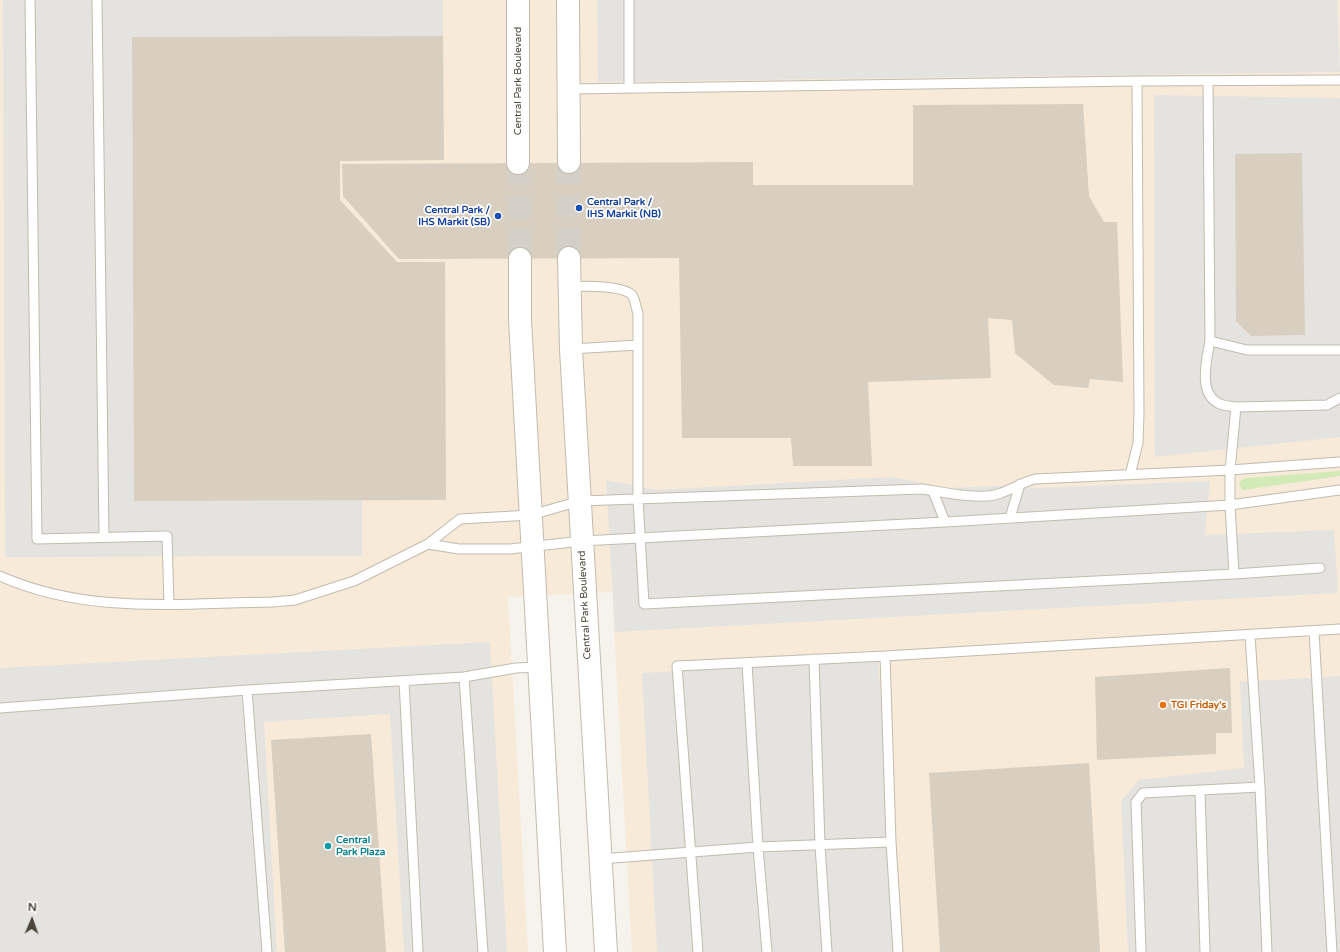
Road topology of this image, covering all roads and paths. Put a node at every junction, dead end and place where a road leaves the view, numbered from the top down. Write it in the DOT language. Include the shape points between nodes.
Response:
graph roads {
  1 [pos="30,0"];
  2 [pos="97,0"];
  3 [pos="518,0"];
  4 [pos="568,0"];
  5 [pos="629,0"];
  6 [pos="1208,80"];
  7 [pos="1340,80"];
  8 [pos="1137,81"];
  9 [pos="629,88"];
  10 [pos="568,89"];
  11 [pos="518,162"];
  12 [pos="569,162"];
  13 [pos="569,258"];
  14 [pos="520,259"];
  15 [pos="570,287"];
  16 [pos="1210,341"];
  17 [pos="638,345"];
  18 [pos="571,349"];
  19 [pos="1340,350"];
  20 [pos="1340,398"];
  21 [pos="1236,407"];
  22 [pos="1340,462"];
  23 [pos="1230,470"];
  24 [pos="1130,475"];
  25 [pos="1020,484"];
  26 [pos="1340,490"];
  27 [pos="933,491"];
  28 [pos="638,499"];
  29 [pos="580,501"];
  30 [pos="1230,505"];
  31 [pos="531,515"];
  32 [pos="1010,518"];
  33 [pos="945,522"];
  34 [pos="104,537"];
  35 [pos="640,539"];
  36 [pos="582,541"];
  37 [pos="428,544"];
  38 [pos="533,547"];
  39 [pos="1320,568"];
  40 [pos="1234,574"];
  41 [pos="0,576"];
  42 [pos="169,604"];
  43 [pos="1340,629"];
  44 [pos="1314,631"];
  45 [pos="1250,635"];
  46 [pos="885,656"];
  47 [pos="814,659"];
  48 [pos="747,663"];
  49 [pos="539,667"];
  50 [pos="464,677"];
  51 [pos="404,681"];
  52 [pos="247,690"];
  53 [pos="0,708"];
  54 [pos="1260,787"];
  55 [pos="1200,791"];
  56 [pos="891,842"];
  57 [pos="820,845"];
  58 [pos="758,847"];
  59 [pos="691,852"];
  60 [pos="600,859"];
  61 [pos="267,952"];
  62 [pos="418,952"];
  63 [pos="483,952"];
  64 [pos="555,952"];
  65 [pos="606,952"];
  66 [pos="698,952"];
  67 [pos="766,952"];
  68 [pos="827,952"];
  69 [pos="898,952"];
  70 [pos="1141,952"];
  71 [pos="1205,952"];
  72 [pos="1267,952"];
  73 [pos="1332,952"];
  1 -- 34 [label="lane" via="37,538"];
  2 -- 34 [label="lane"];
  3 -- 11 [label="street, Central Park Boulevard"];
  4 -- 10 [label="street"];
  5 -- 9 [label="lane"];
  6 -- 7 [label="lane"];
  6 -- 8 [label="lane"];
  6 -- 16 [label="lane"];
  8 -- 9 [label="lane"];
  8 -- 24 [label="lane" via="1140,414 1138,443"];
  9 -- 10 [label="lane"];
  10 -- 12 [label="street"];
  13 -- 15 [label="street, Central Park Boulevard"];
  14 -- 31 [label="street" via="520,320"];
  15 -- 17 [label="lane" via="627,290 633,296 638,313"];
  15 -- 18 [label="street, Central Park Boulevard"];
  16 -- 19 [label="lane" via="1247,350"];
  16 -- 21 [label="lane" via="1205,376 1206,388 1212,398 1220,404"];
  17 -- 18 [label="lane"];
  17 -- 28 [label="lane"];
  18 -- 29 [label="street, Central Park Boulevard"];
  20 -- 21 [label="lane" via="1328,405"];
  21 -- 23 [label="lane"];
  22 -- 23 [label="lane"];
  23 -- 24 [label="lane"];
  23 -- 30 [label="lane"];
  24 -- 25 [label="lane" via="1035,479"];
  25 -- 27 [label="lane" via="1000,494 967,496"];
  25 -- 32 [label="lane"];
  26 -- 30 [label="lane"];
  27 -- 28 [label="lane" via="922,489"];
  27 -- 33 [label="lane"];
  28 -- 29 [label="lane"];
  28 -- 35 [label="lane"];
  29 -- 31 [label="lane"];
  29 -- 36 [label="street, Central Park Boulevard"];
  30 -- 32 [label="lane"];
  30 -- 40 [label="lane"];
  31 -- 37 [label="lane" via="460,519"];
  31 -- 38 [label="street"];
  32 -- 33 [label="lane"];
  33 -- 35 [label="lane"];
  34 -- 42 [label="lane" via="167,536"];
  35 -- 36 [label="lane"];
  35 -- 40 [label="lane" via="644,604"];
  36 -- 38 [label="lane"];
  36 -- 60 [label="street, Central Park Boulevard"];
  37 -- 38 [label="lane" via="459,550"];
  37 -- 42 [label="lane" via="354,581 295,600"];
  38 -- 49 [label="street"];
  39 -- 40 [label="lane"];
  41 -- 42 [label="lane" via="32,589 81,600 110,604"];
  43 -- 44 [label="lane"];
  44 -- 45 [label="lane"];
  44 -- 73 [label="lane"];
  45 -- 46 [label="lane"];
  45 -- 54 [label="lane"];
  46 -- 47 [label="lane"];
  46 -- 56 [label="lane"];
  47 -- 48 [label="lane"];
  47 -- 57 [label="lane"];
  48 -- 58 [label="lane"];
  48 -- 59 [label="lane" via="677,666"];
  49 -- 50 [label="lane" via="516,668"];
  49 -- 64 [label="street"];
  50 -- 51 [label="lane"];
  50 -- 63 [label="lane"];
  51 -- 52 [label="lane"];
  51 -- 62 [label="lane"];
  52 -- 53 [label="lane"];
  52 -- 61 [label="lane"];
  54 -- 55 [label="lane"];
  54 -- 72 [label="lane"];
  55 -- 70 [label="lane" via="1143,793 1136,802"];
  55 -- 71 [label="lane"];
  56 -- 57 [label="lane"];
  56 -- 69 [label="lane"];
  57 -- 58 [label="lane"];
  57 -- 68 [label="lane"];
  58 -- 59 [label="lane"];
  58 -- 67 [label="lane"];
  59 -- 60 [label="lane"];
  59 -- 66 [label="lane"];
  60 -- 65 [label="street, Central Park Boulevard"];
}
